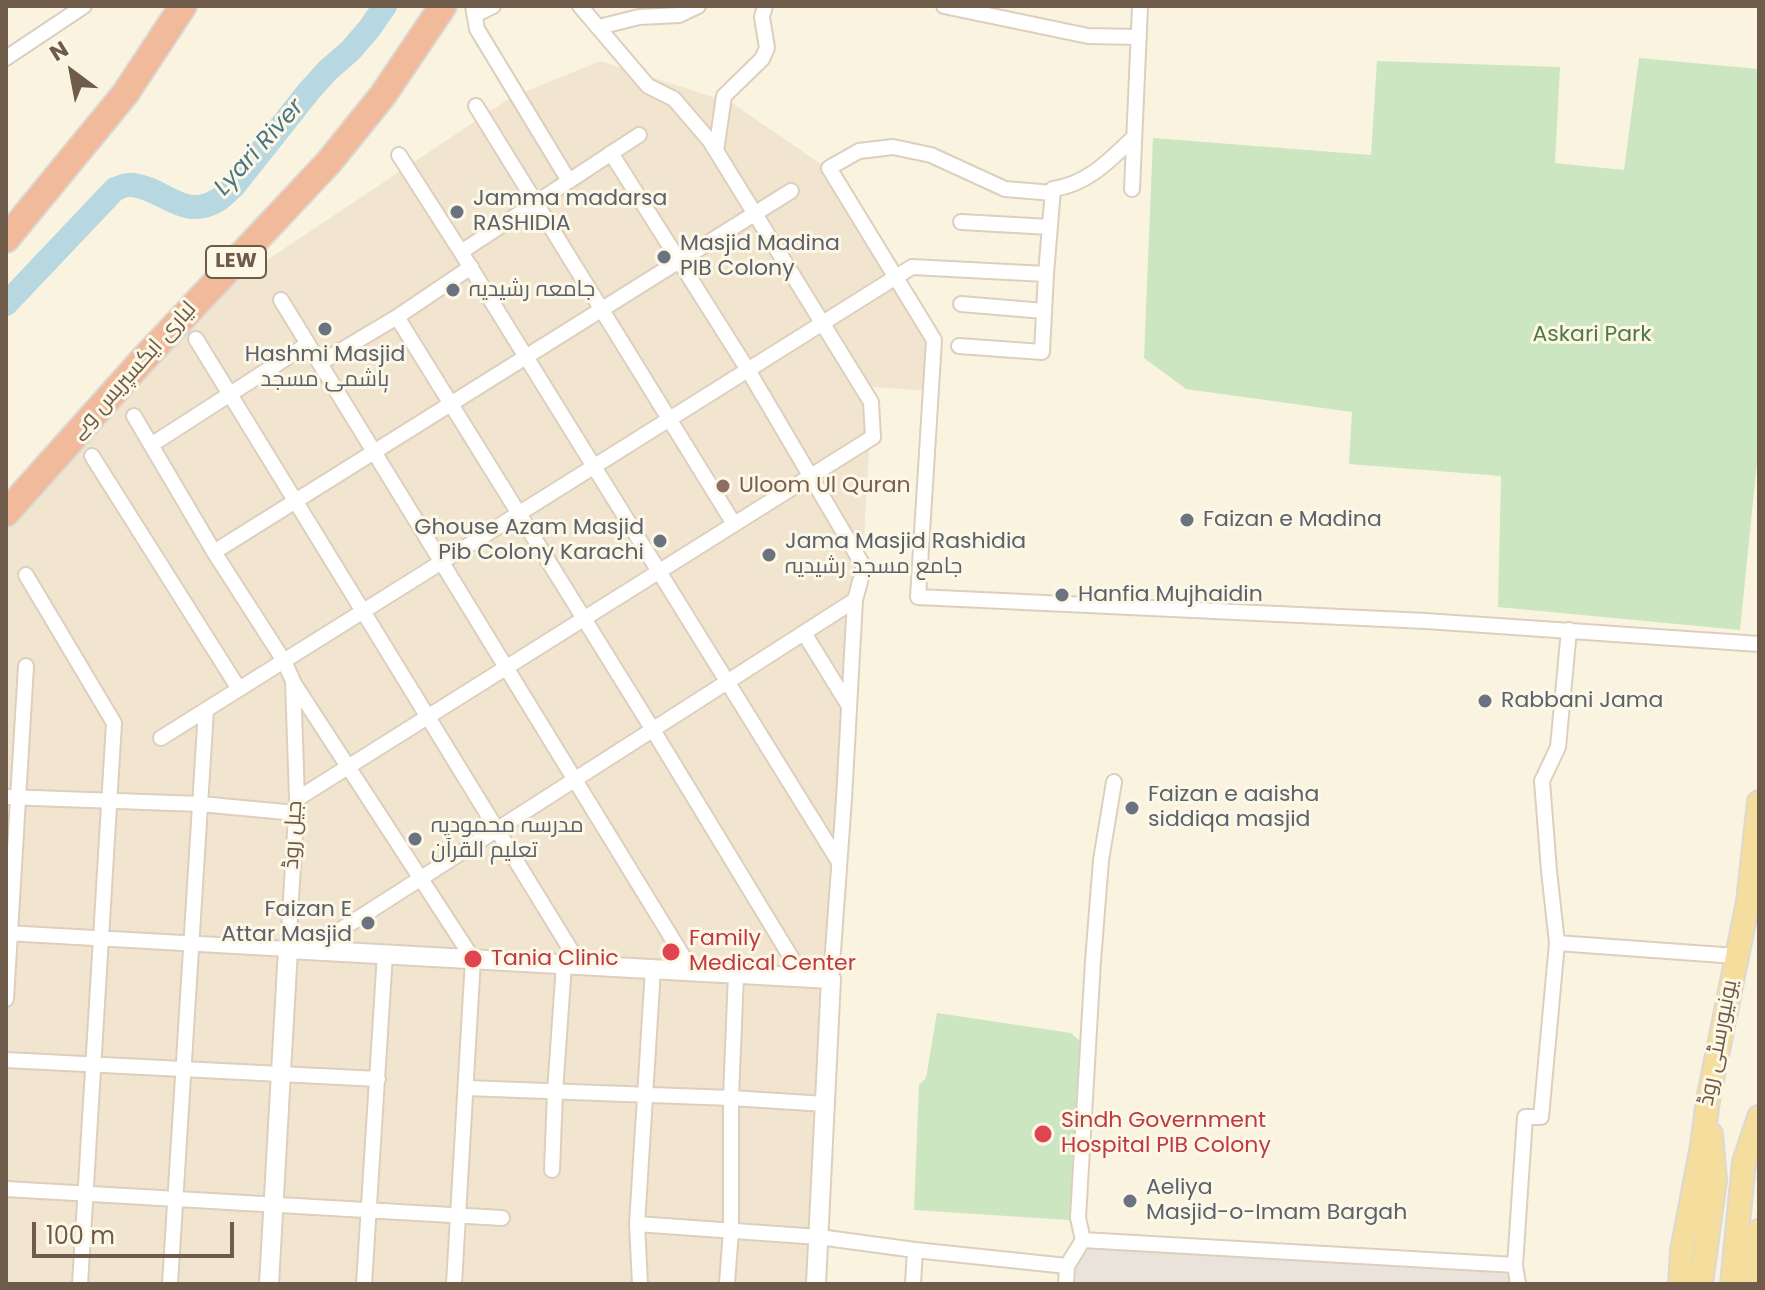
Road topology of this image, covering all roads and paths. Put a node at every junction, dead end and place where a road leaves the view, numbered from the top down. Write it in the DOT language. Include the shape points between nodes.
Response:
graph roads {
  1 [pos="84,6"];
  2 [pos="183,6"];
  3 [pos="443,6"];
  4 [pos="493,6"];
  5 [pos="580,6"];
  6 [pos="698,6"];
  7 [pos="765,6"];
  8 [pos="944,6"];
  9 [pos="1140,6"];
  10 [pos="474,10"];
  11 [pos="599,27"];
  12 [pos="1139,37"];
  13 [pos="6,58"];
  14 [pos="476,106"];
  15 [pos="639,135"];
  16 [pos="1134,137"];
  17 [pos="716,151"];
  18 [pos="611,153"];
  19 [pos="399,155"];
  20 [pos="569,181"];
  21 [pos="1132,189"];
  22 [pos="791,191"];
  23 [pos="1053,193"];
  24 [pos="536,202"];
  25 [pos="755,214"];
  26 [pos="961,222"];
  27 [pos="1050,227"];
  28 [pos="6,239"];
  29 [pos="461,252"];
  30 [pos="680,261"];
  31 [pos="471,267"];
  32 [pos="1046,274"];
  33 [pos="897,277"];
  34 [pos="281,300"];
  35 [pos="961,304"];
  36 [pos="602,310"];
  37 [pos="1044,311"];
  38 [pos="397,317"];
  39 [pos="822,323"];
  40 [pos="196,339"];
  41 [pos="308,344"];
  42 [pos="959,346"];
  43 [pos="525,357"];
  44 [pos="320,363"];
  45 [pos="748,370"];
  46 [pos="230,395"];
  47 [pos="450,404"];
  48 [pos="134,416"];
  49 [pos="669,419"];
  50 [pos="151,445"];
  51 [pos="374,452"];
  52 [pos="92,456"];
  53 [pos="594,467"];
  54 [pos="810,476"];
  55 [pos="295,501"];
  56 [pos="6,513"];
  57 [pos="518,514"];
  58 [pos="734,524"];
  59 [pos="214,552"];
  60 [pos="442,562"];
  61 [pos="658,572"];
  62 [pos="26,575"];
  63 [pos="855,600"];
  64 [pos="363,612"];
  65 [pos="584,618"];
  66 [pos="1569,630"];
  67 [pos="804,633"];
  68 [pos="1759,644"];
  69 [pos="284,661"];
  70 [pos="26,666"];
  71 [pos="506,667"];
  72 [pos="293,681"];
  73 [pos="727,682"];
  74 [pos="239,689"];
  75 [pos="849,706"];
  76 [pos="206,710"];
  77 [pos="427,717"];
  78 [pos="653,730"];
  79 [pos="161,738"];
  80 [pos="348,767"];
  81 [pos="575,780"];
  82 [pos="1114,782"];
  83 [pos="12,798"];
  84 [pos="109,802"];
  85 [pos="1759,802"];
  86 [pos="200,804"];
  87 [pos="296,806"];
  88 [pos="497,830"];
  89 [pos="840,862"];
  90 [pos="421,879"];
  91 [pos="8,934"];
  92 [pos="101,939"];
  93 [pos="1557,943"];
  94 [pos="191,944"];
  95 [pos="288,949"];
  96 [pos="309,950"];
  97 [pos="385,954"];
  98 [pos="1736,956"];
  99 [pos="473,959"];
  100 [pos="572,965"];
  101 [pos="653,969"];
  102 [pos="692,971"];
  103 [pos="736,974"];
  104 [pos="803,977"];
  105 [pos="831,979"];
  106 [pos="6,999"];
  107 [pos="6,1060"];
  108 [pos="93,1065"];
  109 [pos="184,1069"];
  110 [pos="280,1074"];
  111 [pos="378,1079"];
  112 [pos="466,1088"];
  113 [pos="555,1092"];
  114 [pos="646,1096"];
  115 [pos="731,1098"];
  116 [pos="1708,1100"];
  117 [pos="825,1104"];
  118 [pos="1759,1117"];
  119 [pos="552,1170"];
  120 [pos="6,1189"];
  121 [pos="85,1193"];
  122 [pos="176,1199"];
  123 [pos="274,1204"];
  124 [pos="369,1210"];
  125 [pos="458,1215"];
  126 [pos="502,1218"];
  127 [pos="637,1224"];
  128 [pos="731,1231"];
  129 [pos="1759,1231"];
  130 [pos="819,1237"];
  131 [pos="1083,1240"];
  132 [pos="915,1250"];
  133 [pos="1515,1265"];
  134 [pos="1067,1266"];
  135 [pos="727,1283"];
  136 [pos="80,1284"];
  137 [pos="170,1284"];
  138 [pos="269,1284"];
  139 [pos="364,1284"];
  140 [pos="454,1284"];
  141 [pos="640,1284"];
  142 [pos="816,1284"];
  143 [pos="913,1284"];
  144 [pos="1066,1284"];
  145 [pos="1518,1284"];
  146 [pos="1680,1284"];
  147 [pos="1701,1284"];
  148 [pos="1732,1284"];
  149 [pos="1754,1284"];
  1 -- 13 [label="street"];
  2 -- 28 [label="highway" via="125,94"];
  3 -- 56 [label="highway, لیاری ایکسپریس وے / LEW" via="383,95 329,162"];
  4 -- 10 [label="street"];
  5 -- 11 [label="street"];
  6 -- 11 [label="street" via="679,15"];
  7 -- 17 [label="street" via="767,48 724,96"];
  8 -- 12 [label="street" via="1088,36"];
  9 -- 12 [label="street"];
  10 -- 20 [label="street" via="477,29"];
  11 -- 17 [label="street" via="648,86 674,99"];
  12 -- 16 [label="street"];
  14 -- 24 [label="street"];
  15 -- 18 [label="street"];
  16 -- 21 [label="street"];
  16 -- 23 [label="street" via="1097,172"];
  17 -- 25 [label="street"];
  18 -- 20 [label="street"];
  18 -- 30 [label="street"];
  19 -- 29 [label="street"];
  20 -- 24 [label="street"];
  22 -- 25 [label="street"];
  23 -- 27 [label="street"];
  23 -- 33 [label="street" via="1005,189 931,155 893,147 859,151 829,168"];
  24 -- 29 [label="street"];
  24 -- 36 [label="street"];
  25 -- 30 [label="street"];
  25 -- 39 [label="street"];
  26 -- 27 [label="street"];
  27 -- 32 [label="street"];
  29 -- 31 [label="street"];
  30 -- 36 [label="street"];
  30 -- 45 [label="street"];
  31 -- 38 [label="street"];
  31 -- 43 [label="street"];
  32 -- 33 [label="street" via="912,267"];
  32 -- 37 [label="street"];
  33 -- 39 [label="street"];
  33 -- 66 [label="street" via="934,340 918,597"];
  34 -- 41 [label="street"];
  35 -- 37 [label="street"];
  36 -- 43 [label="street"];
  36 -- 49 [label="street"];
  37 -- 42 [label="street" via="1042,352"];
  38 -- 44 [label="street"];
  38 -- 47 [label="street"];
  39 -- 45 [label="street"];
  39 -- 54 [label="street" via="871,402 873,437"];
  40 -- 46 [label="street"];
  41 -- 44 [label="street"];
  41 -- 46 [label="street"];
  43 -- 47 [label="street"];
  43 -- 53 [label="street"];
  44 -- 51 [label="street"];
  45 -- 49 [label="street"];
  45 -- 54 [label="street"];
  46 -- 50 [label="street"];
  46 -- 55 [label="street"];
  47 -- 51 [label="street"];
  47 -- 57 [label="street"];
  48 -- 50 [label="street, جیل روڈ"];
  49 -- 53 [label="street"];
  49 -- 58 [label="street"];
  50 -- 59 [label="street, جیل روڈ"];
  51 -- 55 [label="street"];
  51 -- 60 [label="street"];
  52 -- 74 [label="street"];
  53 -- 57 [label="street"];
  53 -- 61 [label="street"];
  54 -- 58 [label="street"];
  54 -- 63 [label="street" via="864,567"];
  55 -- 59 [label="street"];
  55 -- 64 [label="street"];
  57 -- 60 [label="street"];
  57 -- 65 [label="street"];
  58 -- 61 [label="street"];
  59 -- 69 [label="street, جیل روڈ"];
  60 -- 64 [label="street"];
  60 -- 71 [label="street"];
  61 -- 65 [label="street"];
  61 -- 73 [label="street"];
  62 -- 84 [label="street" via="114,723"];
  63 -- 67 [label="street"];
  63 -- 75 [label="street"];
  64 -- 69 [label="street"];
  64 -- 77 [label="street"];
  65 -- 71 [label="street"];
  65 -- 78 [label="street"];
  66 -- 68 [label="street"];
  66 -- 93 [label="street" via="1558,747 1542,781"];
  67 -- 73 [label="street"];
  67 -- 75 [label="street"];
  69 -- 72 [label="street, جیل روڈ"];
  69 -- 74 [label="street"];
  70 -- 83 [label="street"];
  71 -- 77 [label="street"];
  71 -- 81 [label="street"];
  72 -- 80 [label="street"];
  72 -- 87 [label="street, جیل روڈ"];
  73 -- 78 [label="street"];
  73 -- 89 [label="street"];
  74 -- 76 [label="street"];
  75 -- 89 [label="street"];
  76 -- 79 [label="street"];
  76 -- 86 [label="street"];
  77 -- 80 [label="street"];
  77 -- 88 [label="street"];
  78 -- 81 [label="street"];
  78 -- 104 [label="street"];
  80 -- 87 [label="street"];
  80 -- 90 [label="street"];
  81 -- 88 [label="street"];
  81 -- 102 [label="street"];
  82 -- 131 [label="street" via="1093,961 1078,1218"];
  83 -- 84 [label="street"];
  83 -- 91 [label="street"];
  84 -- 86 [label="street"];
  84 -- 92 [label="street"];
  85 -- 98 [label="main road, یونیورسٹی روڈ"];
  86 -- 87 [label="street"];
  86 -- 94 [label="street"];
  87 -- 95 [label="street, جیل روڈ"];
  88 -- 90 [label="street"];
  88 -- 100 [label="street"];
  89 -- 105 [label="street"];
  90 -- 96 [label="street"];
  90 -- 99 [label="street"];
  91 -- 92 [label="street"];
  91 -- 106 [label="street"];
  92 -- 94 [label="street"];
  92 -- 108 [label="street"];
  93 -- 98 [label="street"];
  93 -- 133 [label="street" via="1541,1117 1525,1117"];
  94 -- 95 [label="street"];
  94 -- 109 [label="street"];
  95 -- 96 [label="street"];
  95 -- 110 [label="street, جیل روڈ"];
  96 -- 97 [label="street"];
  97 -- 99 [label="street"];
  97 -- 111 [label="street"];
  98 -- 116 [label="main road, یونیورسٹی روڈ"];
  99 -- 100 [label="street"];
  99 -- 112 [label="street"];
  100 -- 101 [label="street"];
  100 -- 113 [label="street"];
  101 -- 102 [label="street"];
  101 -- 114 [label="street"];
  102 -- 103 [label="street"];
  103 -- 104 [label="street"];
  103 -- 115 [label="street"];
  104 -- 105 [label="street"];
  105 -- 117 [label="street"];
  107 -- 108 [label="street"];
  108 -- 109 [label="street"];
  108 -- 121 [label="street"];
  109 -- 110 [label="street"];
  109 -- 122 [label="street"];
  110 -- 111 [label="street"];
  110 -- 123 [label="street, جیل روڈ"];
  111 -- 124 [label="street"];
  112 -- 113 [label="street"];
  112 -- 125 [label="street"];
  113 -- 114 [label="street"];
  113 -- 119 [label="street"];
  114 -- 115 [label="street"];
  114 -- 127 [label="street"];
  115 -- 117 [label="street"];
  115 -- 128 [label="street"];
  116 -- 146 [label="main road, یونیورسٹی روڈ"];
  116 -- 147 [label="main road" via="1715,1180"];
  117 -- 130 [label="street"];
  118 -- 148 [label="main road" via="1744,1162"];
  120 -- 121 [label="street"];
  121 -- 122 [label="street"];
  121 -- 136 [label="street"];
  122 -- 123 [label="street"];
  122 -- 137 [label="street"];
  123 -- 124 [label="street"];
  123 -- 138 [label="street, جیل روڈ"];
  124 -- 125 [label="street"];
  124 -- 139 [label="street"];
  125 -- 126 [label="street"];
  125 -- 140 [label="street"];
  127 -- 128 [label="street"];
  127 -- 141 [label="street"];
  128 -- 130 [label="street"];
  128 -- 135 [label="street"];
  129 -- 149 [label="main road"];
  130 -- 132 [label="street"];
  130 -- 142 [label="street"];
  131 -- 133 [label="street"];
  131 -- 134 [label="street"];
  132 -- 134 [label="street"];
  132 -- 143 [label="street"];
  133 -- 145 [label="street"];
  134 -- 144 [label="street"];
}
